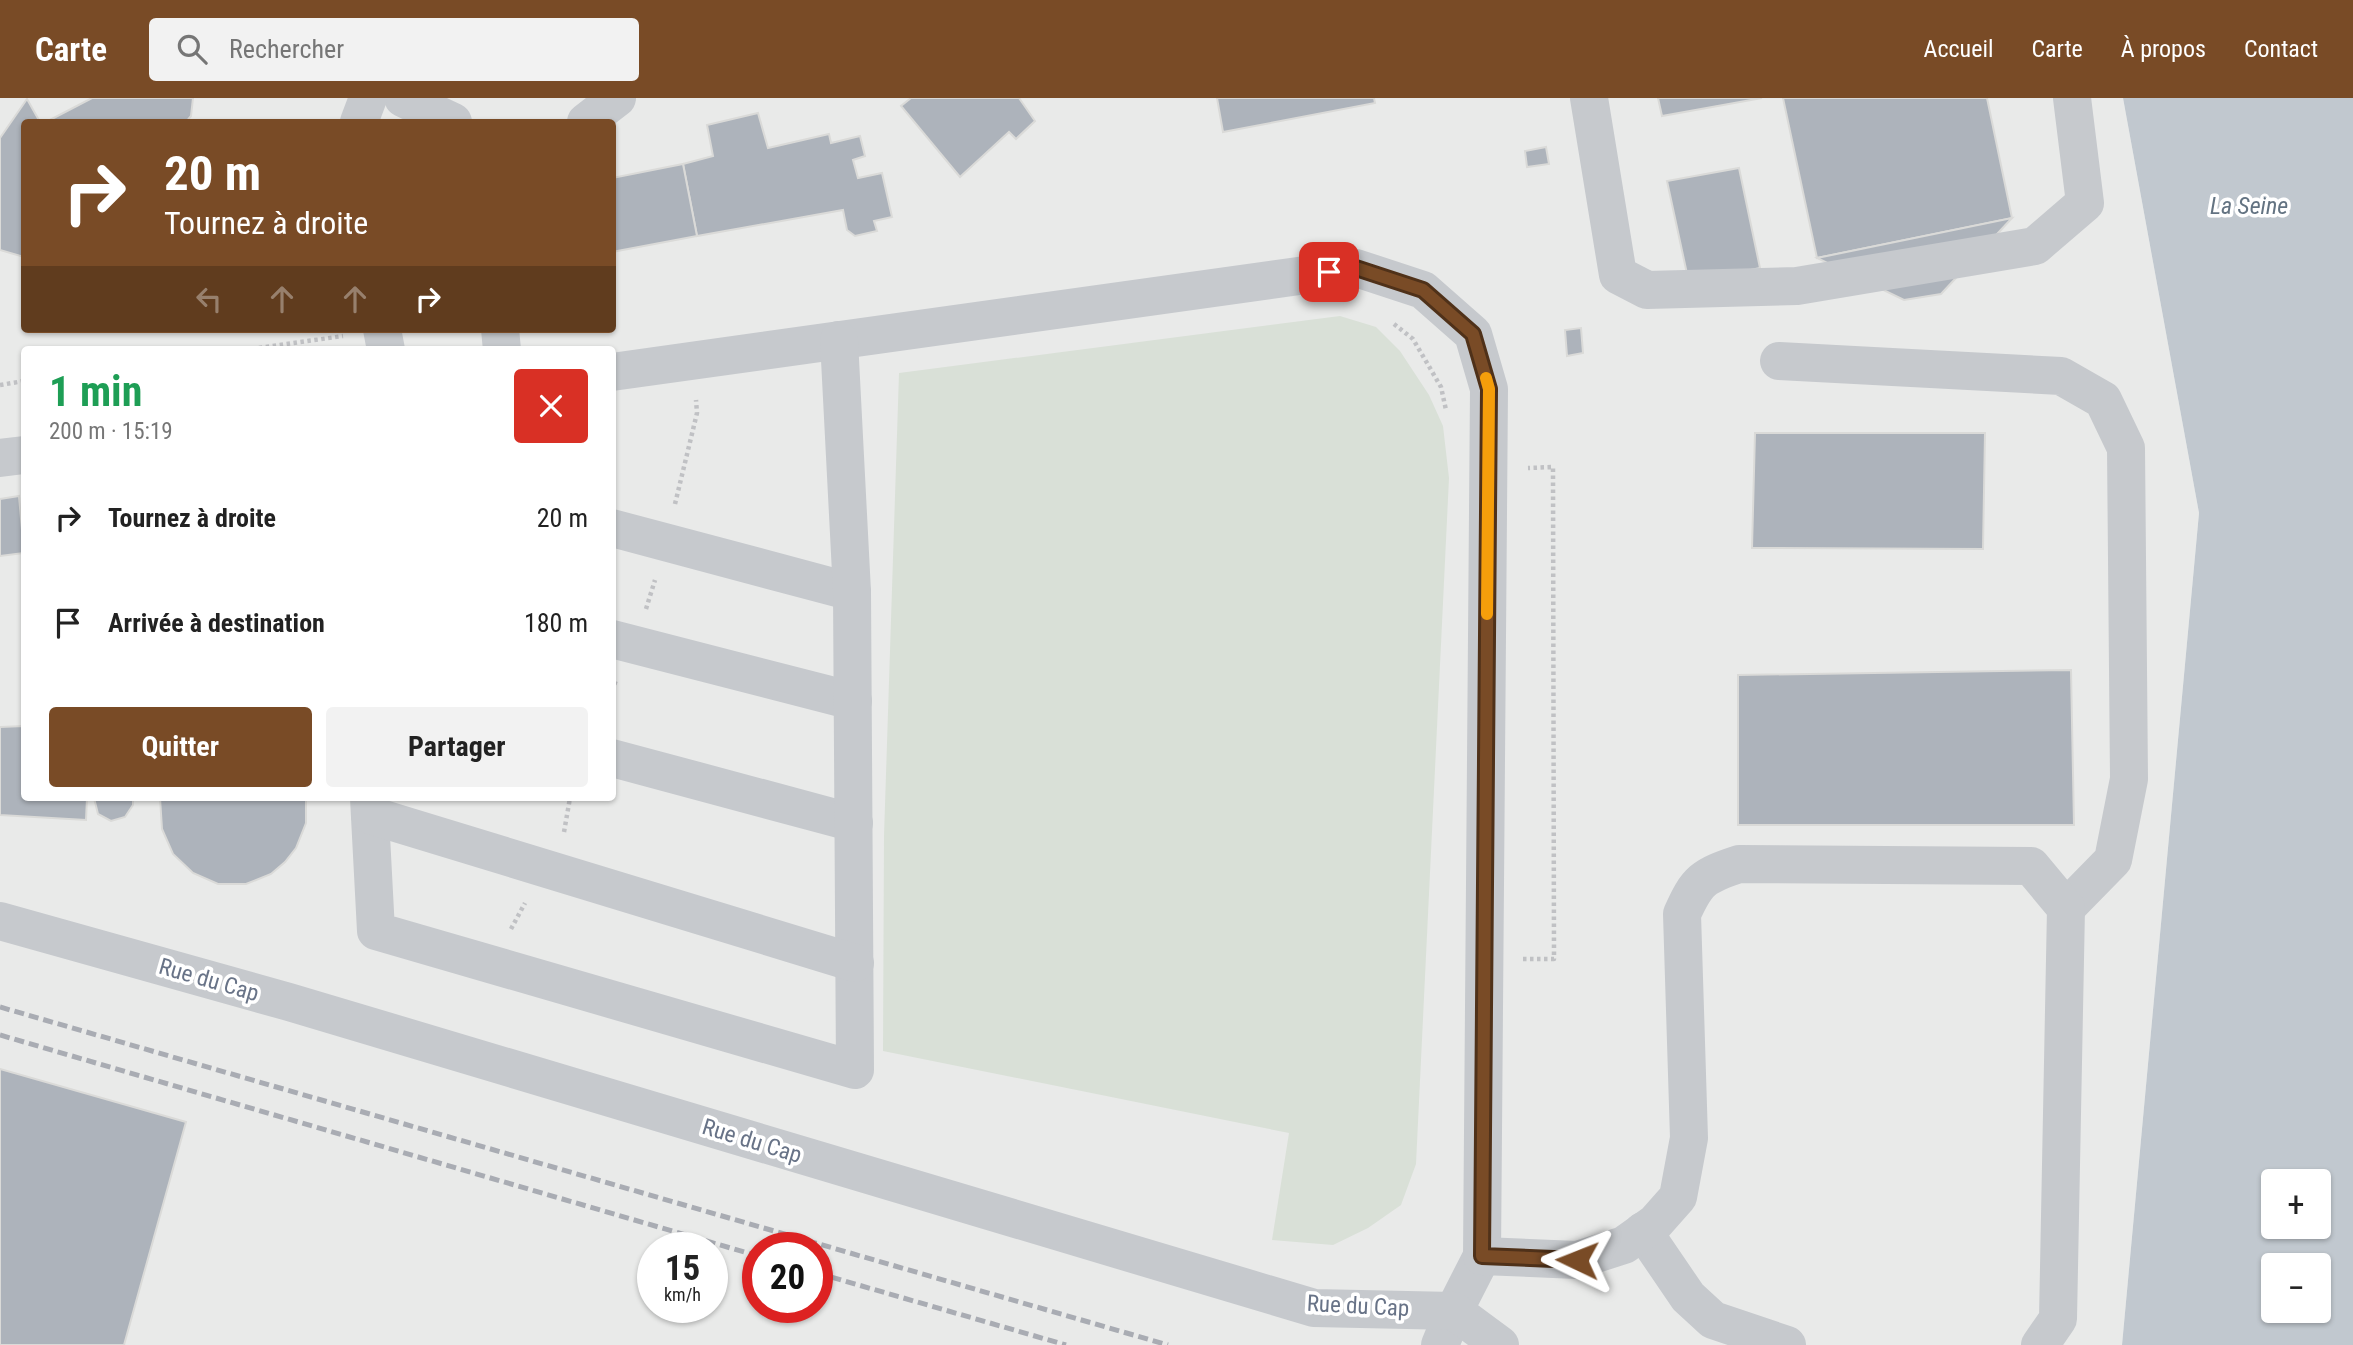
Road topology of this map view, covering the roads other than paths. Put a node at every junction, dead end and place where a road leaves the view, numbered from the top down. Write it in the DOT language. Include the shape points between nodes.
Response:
graph roads {
  1 [pos="368,98"];
  2 [pos="403,98"];
  3 [pos="617,98"];
  4 [pos="1589,98"];
  5 [pos="2072,98"];
  6 [pos="360,119"];
  7 [pos="447,119"];
  8 [pos="590,119"];
  9 [pos="839,340"];
  10 [pos="1779,361"];
  11 [pos="616,371"];
  12 [pos="21,454"];
  13 [pos="0,458"];
  14 [pos="616,529"];
  15 [pos="852,592"];
  16 [pos="616,640"];
  17 [pos="853,701"];
  18 [pos="616,759"];
  19 [pos="369,807"];
  20 [pos="854,823"];
  21 [pos="2066,908"];
  22 [pos="0,921"];
  23 [pos="855,963"];
  24 [pos="1643,1231"];
  25 [pos="1482,1256"];
  26 [pos="1447,1328"];
  27 [pos="1500,1345"];
  28 [pos="1787,1345"];
  29 [pos="2040,1345"];
  1 -- 6 [label="street"];
  2 -- 7 [label="street"];
  3 -- 8 [label="street"];
  4 -- 5 [label="street" via="1618,275 1647,290 1797,286 2035,246 2085,203"];
  9 -- 11 [label="street"];
  9 -- 15 [label="street"];
  9 -- 25 [label="street" via="1356,268 1423,290 1473,334 1489,389"];
  10 -- 21 [label="street" via="2061,376 2103,401 2126,448 2129,779 2113,860"];
  12 -- 13 [label="street"];
  14 -- 15 [label="street"];
  15 -- 17 [label="street"];
  16 -- 17 [label="street"];
  17 -- 20 [label="street"];
  18 -- 20 [label="street"];
  19 -- 23 [label="street"];
  19 -- 23 [label="street" via="376,931 855,1070"];
  20 -- 23 [label="street"];
  21 -- 24 [label="street" via="2031,866 1739,864 1714,872 1693,889 1682,914 1689,1138 1678,1197"];
  21 -- 29 [label="street" via="2058,1318"];
  22 -- 26 [label="street, Rue du Cap" via="289,1002 1314,1308"];
  24 -- 25 [label="street" via="1624,1245 1577,1260"];
  24 -- 28 [label="street" via="1688,1297 1713,1320"];
  25 -- 26 [label="street"];
  26 -- 27 [label="street"];
}
